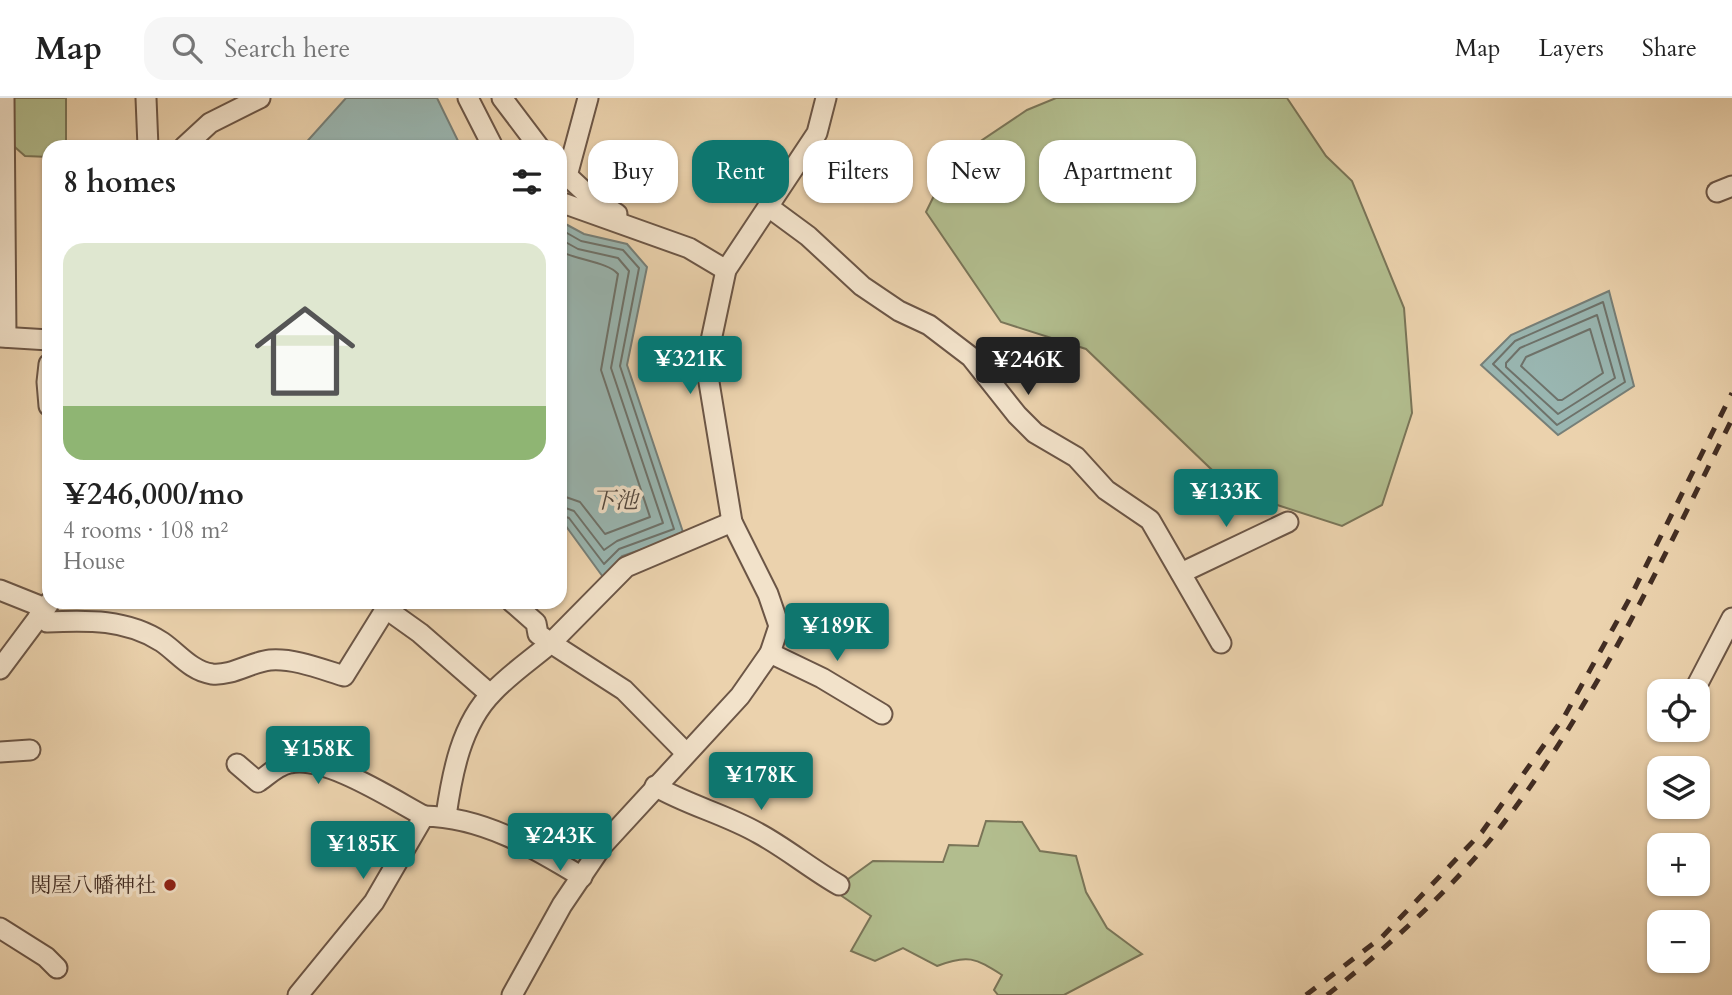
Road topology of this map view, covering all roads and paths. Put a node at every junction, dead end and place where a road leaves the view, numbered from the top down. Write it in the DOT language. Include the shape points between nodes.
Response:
graph roads {
  1 [pos="4,98"];
  2 [pos="146,98"];
  3 [pos="260,98"];
  4 [pos="468,98"];
  5 [pos="502,98"];
  6 [pos="588,98"];
  7 [pos="826,98"];
  8 [pos="148,140"];
  9 [pos="192,140"];
  10 [pos="489,140"];
  11 [pos="534,140"];
  12 [pos="567,164"];
  13 [pos="567,176"];
  14 [pos="567,205"];
  15 [pos="770,208"];
  16 [pos="638,230"];
  17 [pos="726,270"];
  18 [pos="3,337"];
  19 [pos="42,340"];
  20 [pos="732,522"];
  21 [pos="1288,522"];
  22 [pos="1181,573"];
  23 [pos="0,590"];
  24 [pos="42,607"];
  25 [pos="44,609"];
  26 [pos="45,609"];
  27 [pos="385,609"];
  28 [pos="392,609"];
  29 [pos="520,609"];
  30 [pos="1732,618"];
  31 [pos="551,643"];
  32 [pos="1221,643"];
  33 [pos="770,653"];
  34 [pos="0,669"];
  35 [pos="1700,679"];
  36 [pos="490,694"];
  37 [pos="882,714"];
  38 [pos="30,750"];
  39 [pos="0,752"];
  40 [pos="686,753"];
  41 [pos="237,764"];
  42 [pos="655,786"];
  43 [pos="424,816"];
  44 [pos="446,816"];
  45 [pos="582,877"];
  46 [pos="839,886"];
  47 [pos="0,928"];
  48 [pos="57,968"];
  49 [pos="298,995"];
  50 [pos="512,995"];
  1 -- 18 [label="street"];
  2 -- 8 [label="street"];
  3 -- 9 [label="street" via="210,123"];
  4 -- 10 [label="street"];
  5 -- 11 [label="street"];
  6 -- 12 [label="street"];
  7 -- 15 [label="street" via="817,133"];
  13 -- 16 [label="street"];
  14 -- 16 [label="street"];
  15 -- 17 [label="street"];
  15 -- 22 [label="street" via="862,286 929,325 971,357 1035,433 1076,457 1106,490 1150,520"];
  16 -- 17 [label="street" via="689,248"];
  17 -- 20 [label="street" via="706,364"];
  18 -- 19 [label="street"];
  20 -- 31 [label="street" via="626,567"];
  20 -- 33 [label="street" via="779,626"];
  21 -- 22 [label="street"];
  22 -- 32 [label="street"];
  23 -- 24 [label="street"];
  25 -- 34 [label="street"];
  26 -- 27 [label="street" via="47,622 99,620 133,628 212,674 283,660 344,676"];
  28 -- 36 [label="street"];
  29 -- 31 [label="street" via="536,623 538,634"];
  30 -- 35 [label="street"];
  31 -- 36 [label="street"];
  31 -- 40 [label="street" via="624,690"];
  33 -- 37 [label="street"];
  33 -- 40 [label="street" via="740,696"];
  36 -- 44 [label="street" via="463,740"];
  38 -- 39 [label="street"];
  40 -- 42 [label="street"];
  41 -- 43 [label="street" via="258,782 290,763 334,770"];
  42 -- 45 [label="street" via="602,846"];
  42 -- 46 [label="street" via="755,831"];
  43 -- 44 [label="street"];
  43 -- 49 [label="street" via="374,902"];
  44 -- 45 [label="street" via="501,832"];
  45 -- 50 [label="street"];
  47 -- 48 [label="street"];
}
